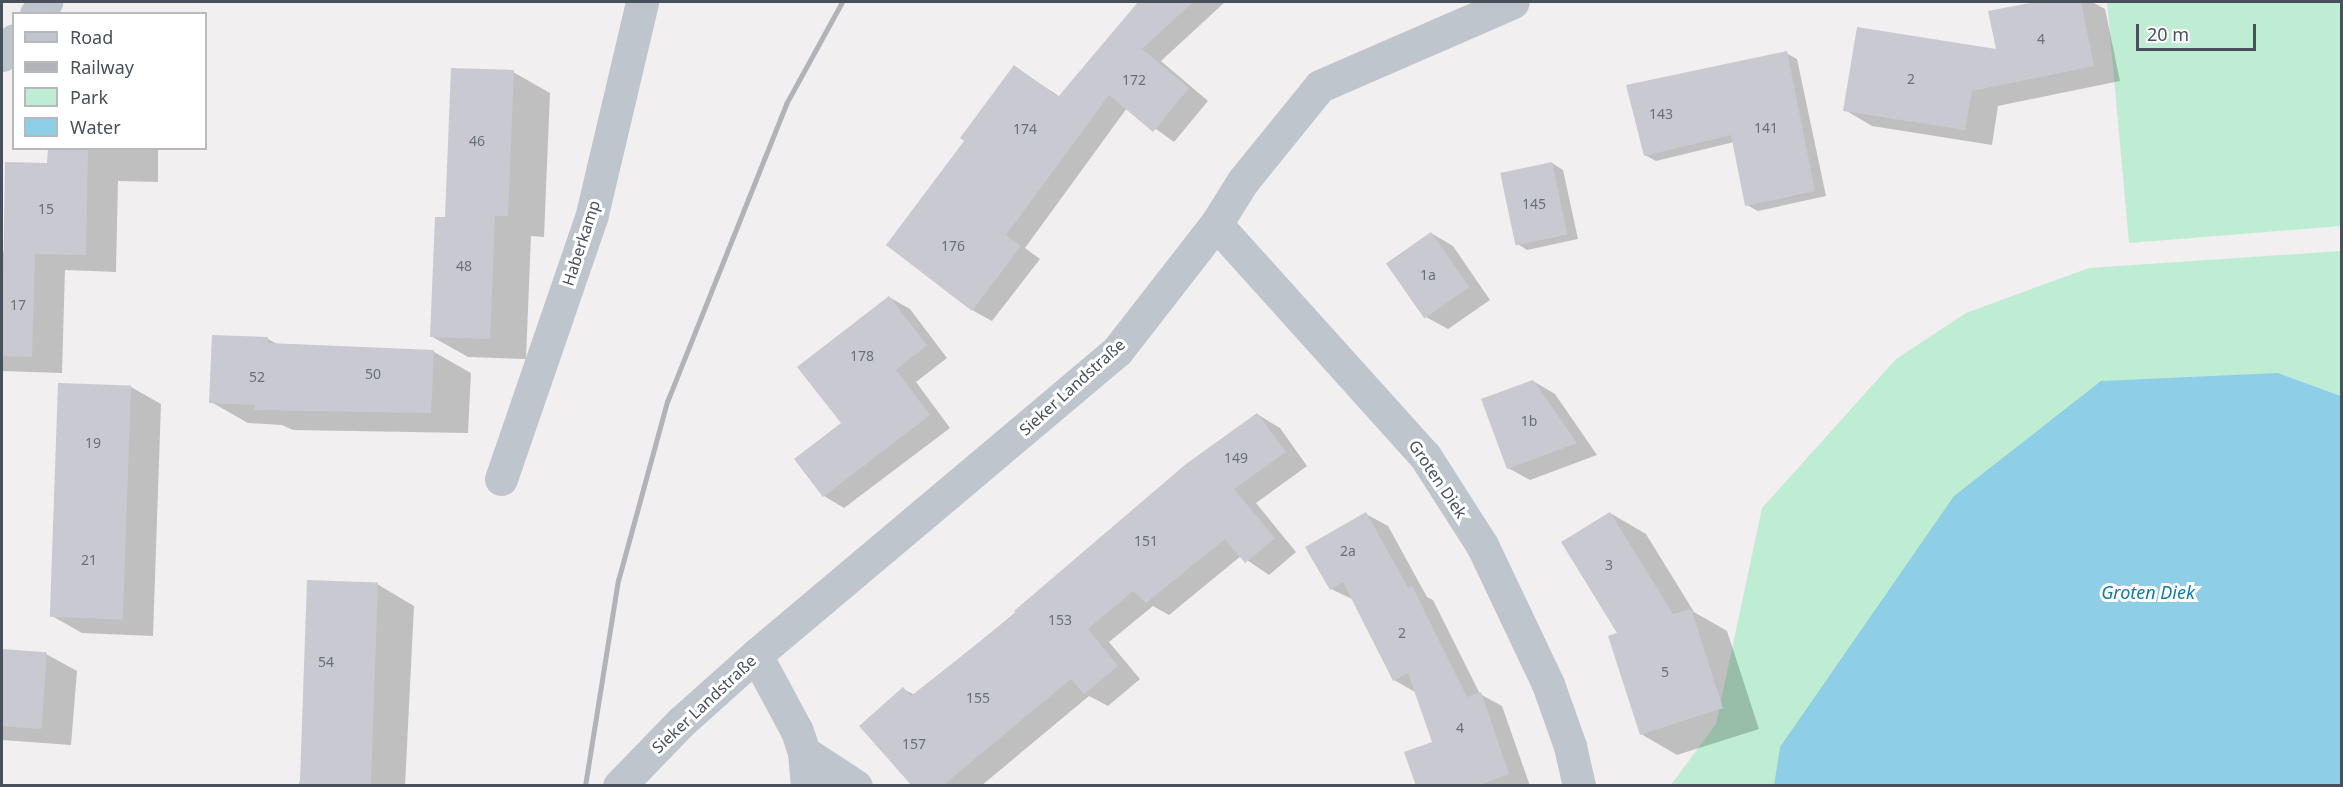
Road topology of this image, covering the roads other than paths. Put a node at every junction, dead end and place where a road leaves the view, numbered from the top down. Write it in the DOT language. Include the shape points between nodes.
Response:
graph roads {
  1 [pos="642,2"];
  2 [pos="1513,2"];
  3 [pos="12,42"];
  4 [pos="2,55"];
  5 [pos="1216,224"];
  6 [pos="501,479"];
  7 [pos="756,655"];
  8 [pos="804,752"];
  9 [pos="619,786"];
  10 [pos="807,786"];
  11 [pos="856,786"];
  12 [pos="1579,786"];
  1 -- 6 [label="street, Haberkamp" via="592,214"];
  2 -- 5 [label="street, Sieker Landstraße" via="1320,86 1243,181"];
  3 -- 4 [label="street"];
  5 -- 7 [label="street, Sieker Landstraße" via="1117,351"];
  5 -- 12 [label="street, Groten Diek" via="1425,456 1482,545 1544,674 1570,746"];
  7 -- 8 [label="street"];
  7 -- 9 [label="street, Sieker Landstraße" via="681,722"];
  8 -- 10 [label="street"];
  8 -- 11 [label="street"];
}
